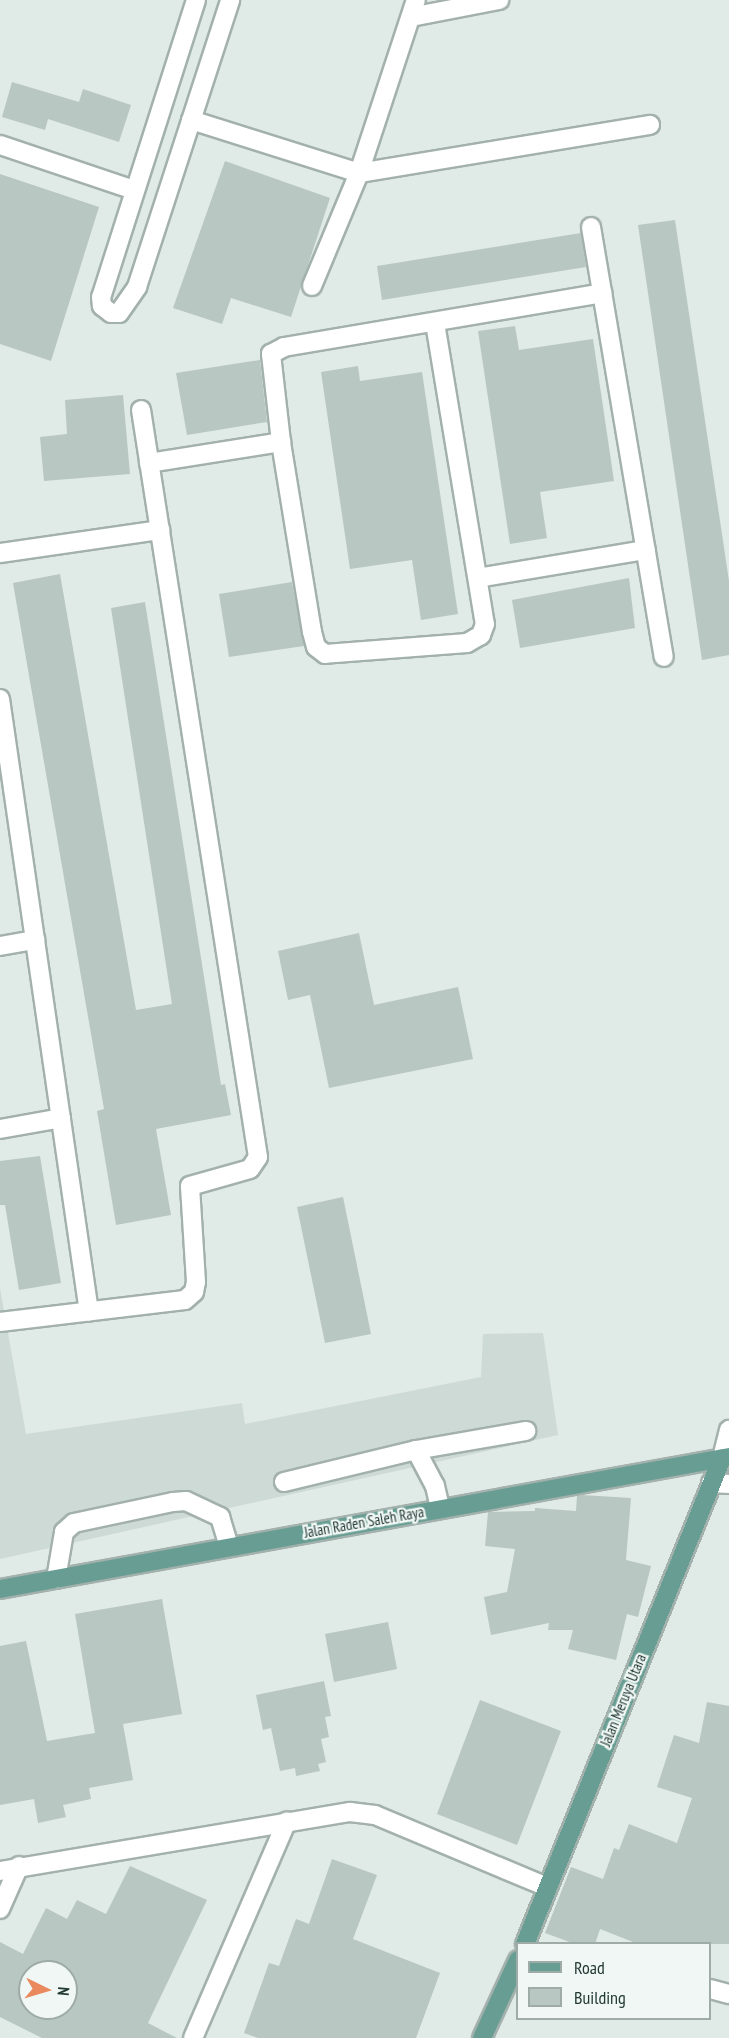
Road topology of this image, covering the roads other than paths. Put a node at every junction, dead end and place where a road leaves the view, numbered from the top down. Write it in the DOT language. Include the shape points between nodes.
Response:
graph roads {
  1 [pos="196,0"];
  2 [pos="230,0"];
  3 [pos="499,0"];
  4 [pos="414,8"];
  5 [pos="191,120"];
  6 [pos="650,125"];
  7 [pos="0,145"];
  8 [pos="359,173"];
  9 [pos="134,190"];
  10 [pos="591,227"];
  11 [pos="312,286"];
  12 [pos="602,293"];
  13 [pos="435,323"];
  14 [pos="141,410"];
  15 [pos="281,442"];
  16 [pos="149,463"];
  17 [pos="160,530"];
  18 [pos="646,550"];
  19 [pos="0,553"];
  20 [pos="478,578"];
  21 [pos="664,657"];
  22 [pos="0,699"];
  23 [pos="3,747"];
  24 [pos="35,940"];
  25 [pos="0,945"];
  26 [pos="61,1118"];
  27 [pos="0,1129"];
  28 [pos="89,1311"];
  29 [pos="0,1322"];
  30 [pos="729,1430"];
  31 [pos="526,1431"];
  32 [pos="416,1450"];
  33 [pos="725,1457"];
  34 [pos="284,1482"];
  35 [pos="720,1484"];
  36 [pos="440,1508"];
  37 [pos="229,1547"];
  38 [pos="56,1579"];
  39 [pos="0,1589"];
  40 [pos="287,1821"];
  41 [pos="20,1866"];
  42 [pos="0,1870"];
  43 [pos="547,1887"];
  44 [pos="0,1909"];
  45 [pos="526,1942"];
  46 [pos="516,1964"];
  47 [pos="711,1989"];
  48 [pos="729,1994"];
  49 [pos="193,2038"];
  50 [pos="482,2038"];
  1 -- 9 [label="street"];
  2 -- 5 [label="street"];
  3 -- 4 [label="street"];
  4 -- 8 [label="street"];
  5 -- 8 [label="street"];
  5 -- 9 [label="street" via="137,287 119,313 111,313 102,306 101,297"];
  6 -- 8 [label="street"];
  7 -- 9 [label="street"];
  8 -- 11 [label="street"];
  10 -- 12 [label="street"];
  12 -- 13 [label="street"];
  12 -- 18 [label="street"];
  13 -- 15 [label="street" via="284,347 271,354"];
  13 -- 20 [label="street"];
  14 -- 16 [label="street"];
  15 -- 16 [label="street"];
  15 -- 20 [label="street" via="312,632 316,647 325,654 474,640 485,624"];
  16 -- 17 [label="street"];
  17 -- 19 [label="street"];
  17 -- 28 [label="street" via="259,1150 250,1169 190,1186 196,1282 191,1296 179,1302"];
  18 -- 20 [label="street"];
  18 -- 21 [label="street"];
  22 -- 23 [label="street"];
  23 -- 24 [label="street"];
  24 -- 25 [label="street"];
  24 -- 26 [label="street"];
  26 -- 27 [label="street"];
  26 -- 28 [label="street"];
  28 -- 29 [label="street"];
  30 -- 33 [label="street"];
  31 -- 32 [label="street"];
  32 -- 34 [label="street"];
  32 -- 36 [label="street" via="435,1486"];
  33 -- 35 [label="main road, Jalan Meruya Utara"];
  33 -- 36 [label="main road, Jalan Raden Saleh Raya"];
  35 -- 43 [label="main road, Jalan Meruya Utara"];
  36 -- 37 [label="main road, Jalan Raden Saleh Raya"];
  37 -- 38 [label="main road, Jalan Raden Saleh Raya"];
  37 -- 38 [label="street" via="220,1517 186,1501 173,1502 74,1523 64,1532"];
  38 -- 39 [label="main road, Jalan Raden Saleh Raya"];
  40 -- 41 [label="street"];
  40 -- 43 [label="street" via="350,1812 375,1815"];
  40 -- 49 [label="street"];
  41 -- 42 [label="street"];
  41 -- 44 [label="street"];
  43 -- 45 [label="main road, Jalan Meruya Utara"];
  46 -- 50 [label="main road"];
  47 -- 48 [label="street"];
}
